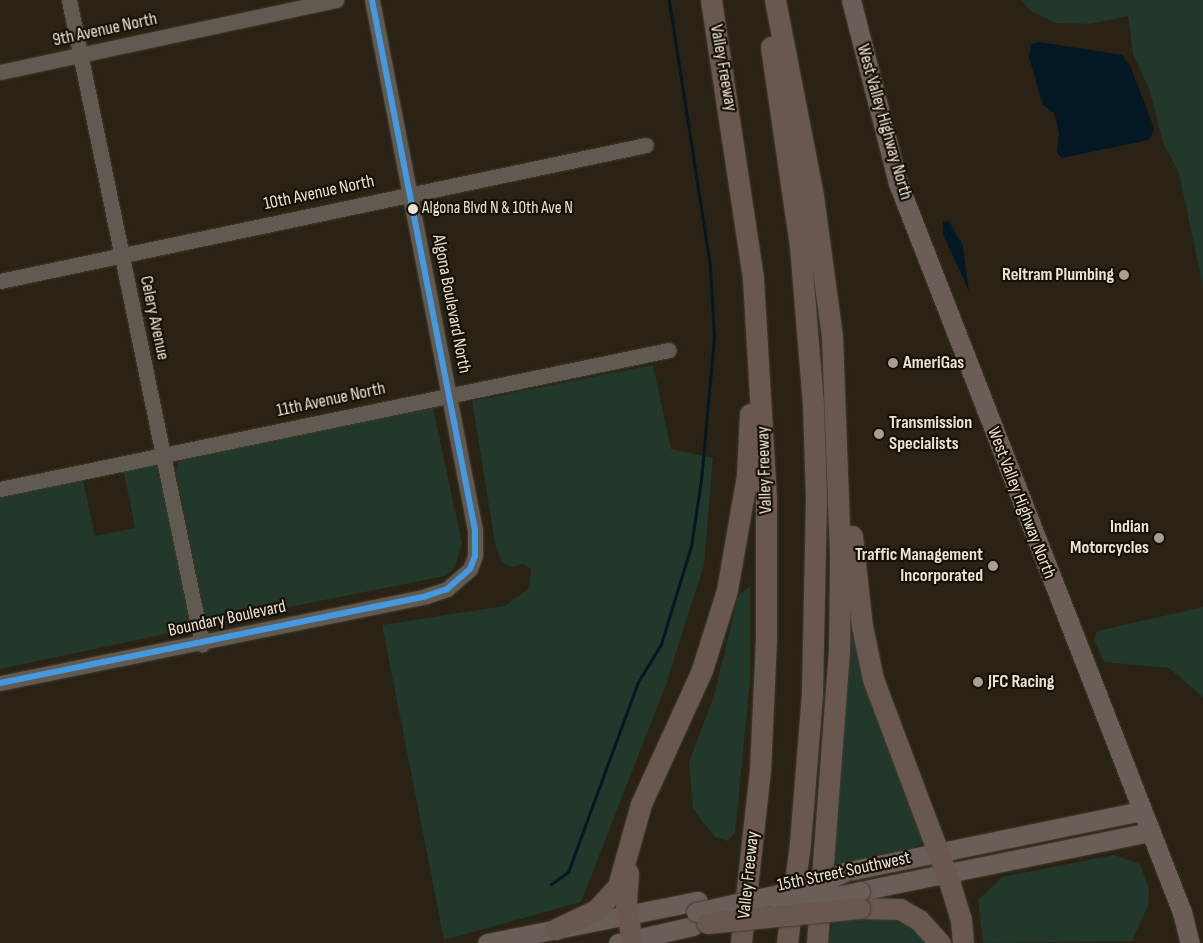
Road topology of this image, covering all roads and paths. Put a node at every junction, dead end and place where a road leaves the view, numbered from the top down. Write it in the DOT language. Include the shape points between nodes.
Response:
graph roads {
  1 [pos="69,0"];
  2 [pos="336,0"];
  3 [pos="372,0"];
  4 [pos="711,0"];
  5 [pos="763,0"];
  6 [pos="775,0"];
  7 [pos="851,0"];
  8 [pos="81,55"];
  9 [pos="0,72"];
  10 [pos="646,145"];
  11 [pos="410,193"];
  12 [pos="744,202"];
  13 [pos="122,255"];
  14 [pos="0,281"];
  15 [pos="832,336"];
  16 [pos="669,350"];
  17 [pos="449,394"];
  18 [pos="163,453"];
  19 [pos="0,489"];
  20 [pos="458,582"];
  21 [pos="202,644"];
  22 [pos="0,683"];
  23 [pos="1142,811"];
  24 [pos="636,818"];
  25 [pos="1151,832"];
  26 [pos="943,862"];
  27 [pos="860,900"];
  28 [pos="698,915"];
  29 [pos="628,934"];
  30 [pos="552,936"];
  31 [pos="741,941"];
  32 [pos="487,943"];
  33 [pos="787,943"];
  34 [pos="817,943"];
  35 [pos="940,943"];
  36 [pos="963,943"];
  37 [pos="1190,943"];
  1 -- 8 [label="street, Celery Avenue"];
  2 -- 8 [label="street, 9th Avenue North"];
  3 -- 11 [label="street, Algona Boulevard North"];
  4 -- 12 [label="highway, Valley Freeway"];
  5 -- 33 [label="highway" via="800,246 813,404 816,500 812,694 800,844"];
  6 -- 15 [label="highway" via="813,196"];
  7 -- 23 [label="main road, West Valley Highway North" via="898,184"];
  8 -- 9 [label="street, 9th Avenue North"];
  8 -- 13 [label="street, Celery Avenue"];
  10 -- 11 [label="street, 10th Avenue North"];
  11 -- 13 [label="street, 10th Avenue North"];
  11 -- 17 [label="street, Algona Boulevard North"];
  12 -- 24 [label="highway" via="750,430 738,529 727,590 702,670"];
  12 -- 31 [label="highway, Valley Freeway" via="763,418 767,569 760,770"];
  13 -- 14 [label="street, 10th Avenue North"];
  13 -- 18 [label="street, Celery Avenue"];
  15 -- 26 [label="highway" via="840,377 857,590 866,648 886,720"];
  15 -- 34 [label="highway" via="840,557 839,650 828,833"];
  16 -- 17 [label="street, 11th Avenue North"];
  17 -- 18 [label="street, 11th Avenue North"];
  17 -- 20 [label="street, Algona Boulevard North" via="476,541 470,569"];
  18 -- 19 [label="street, 11th Avenue North"];
  18 -- 21 [label="street, Celery Avenue"];
  20 -- 21 [label="street, Boundary Boulevard" via="426,596"];
  21 -- 22 [label="street, Boundary Boulevard"];
  23 -- 25 [label="main road, West Valley Highway North"];
  23 -- 26 [label="main road, 15th Street Southwest"];
  24 -- 29 [label="highway" via="627,880"];
  24 -- 30 [label="highway" via="623,872 613,894 596,910"];
  25 -- 26 [label="main road, 15th Street Southwest"];
  25 -- 37 [label="main road, West Valley Highway North"];
  26 -- 27 [label="main road, 15th Street Southwest"];
  26 -- 28 [label="main road, 15th Street Southwest, bridge" via="844,872"];
  26 -- 36 [label="highway" via="961,920"];
  27 -- 28 [label="highway, bridge"];
  27 -- 35 [label="highway" via="900,909 919,920"];
  28 -- 29 [label="main road, 15th Street Southwest"];
  29 -- 30 [label="main road, 15th Street Southwest"];
  30 -- 32 [label="main road, 15th Street Southwest"];
}
